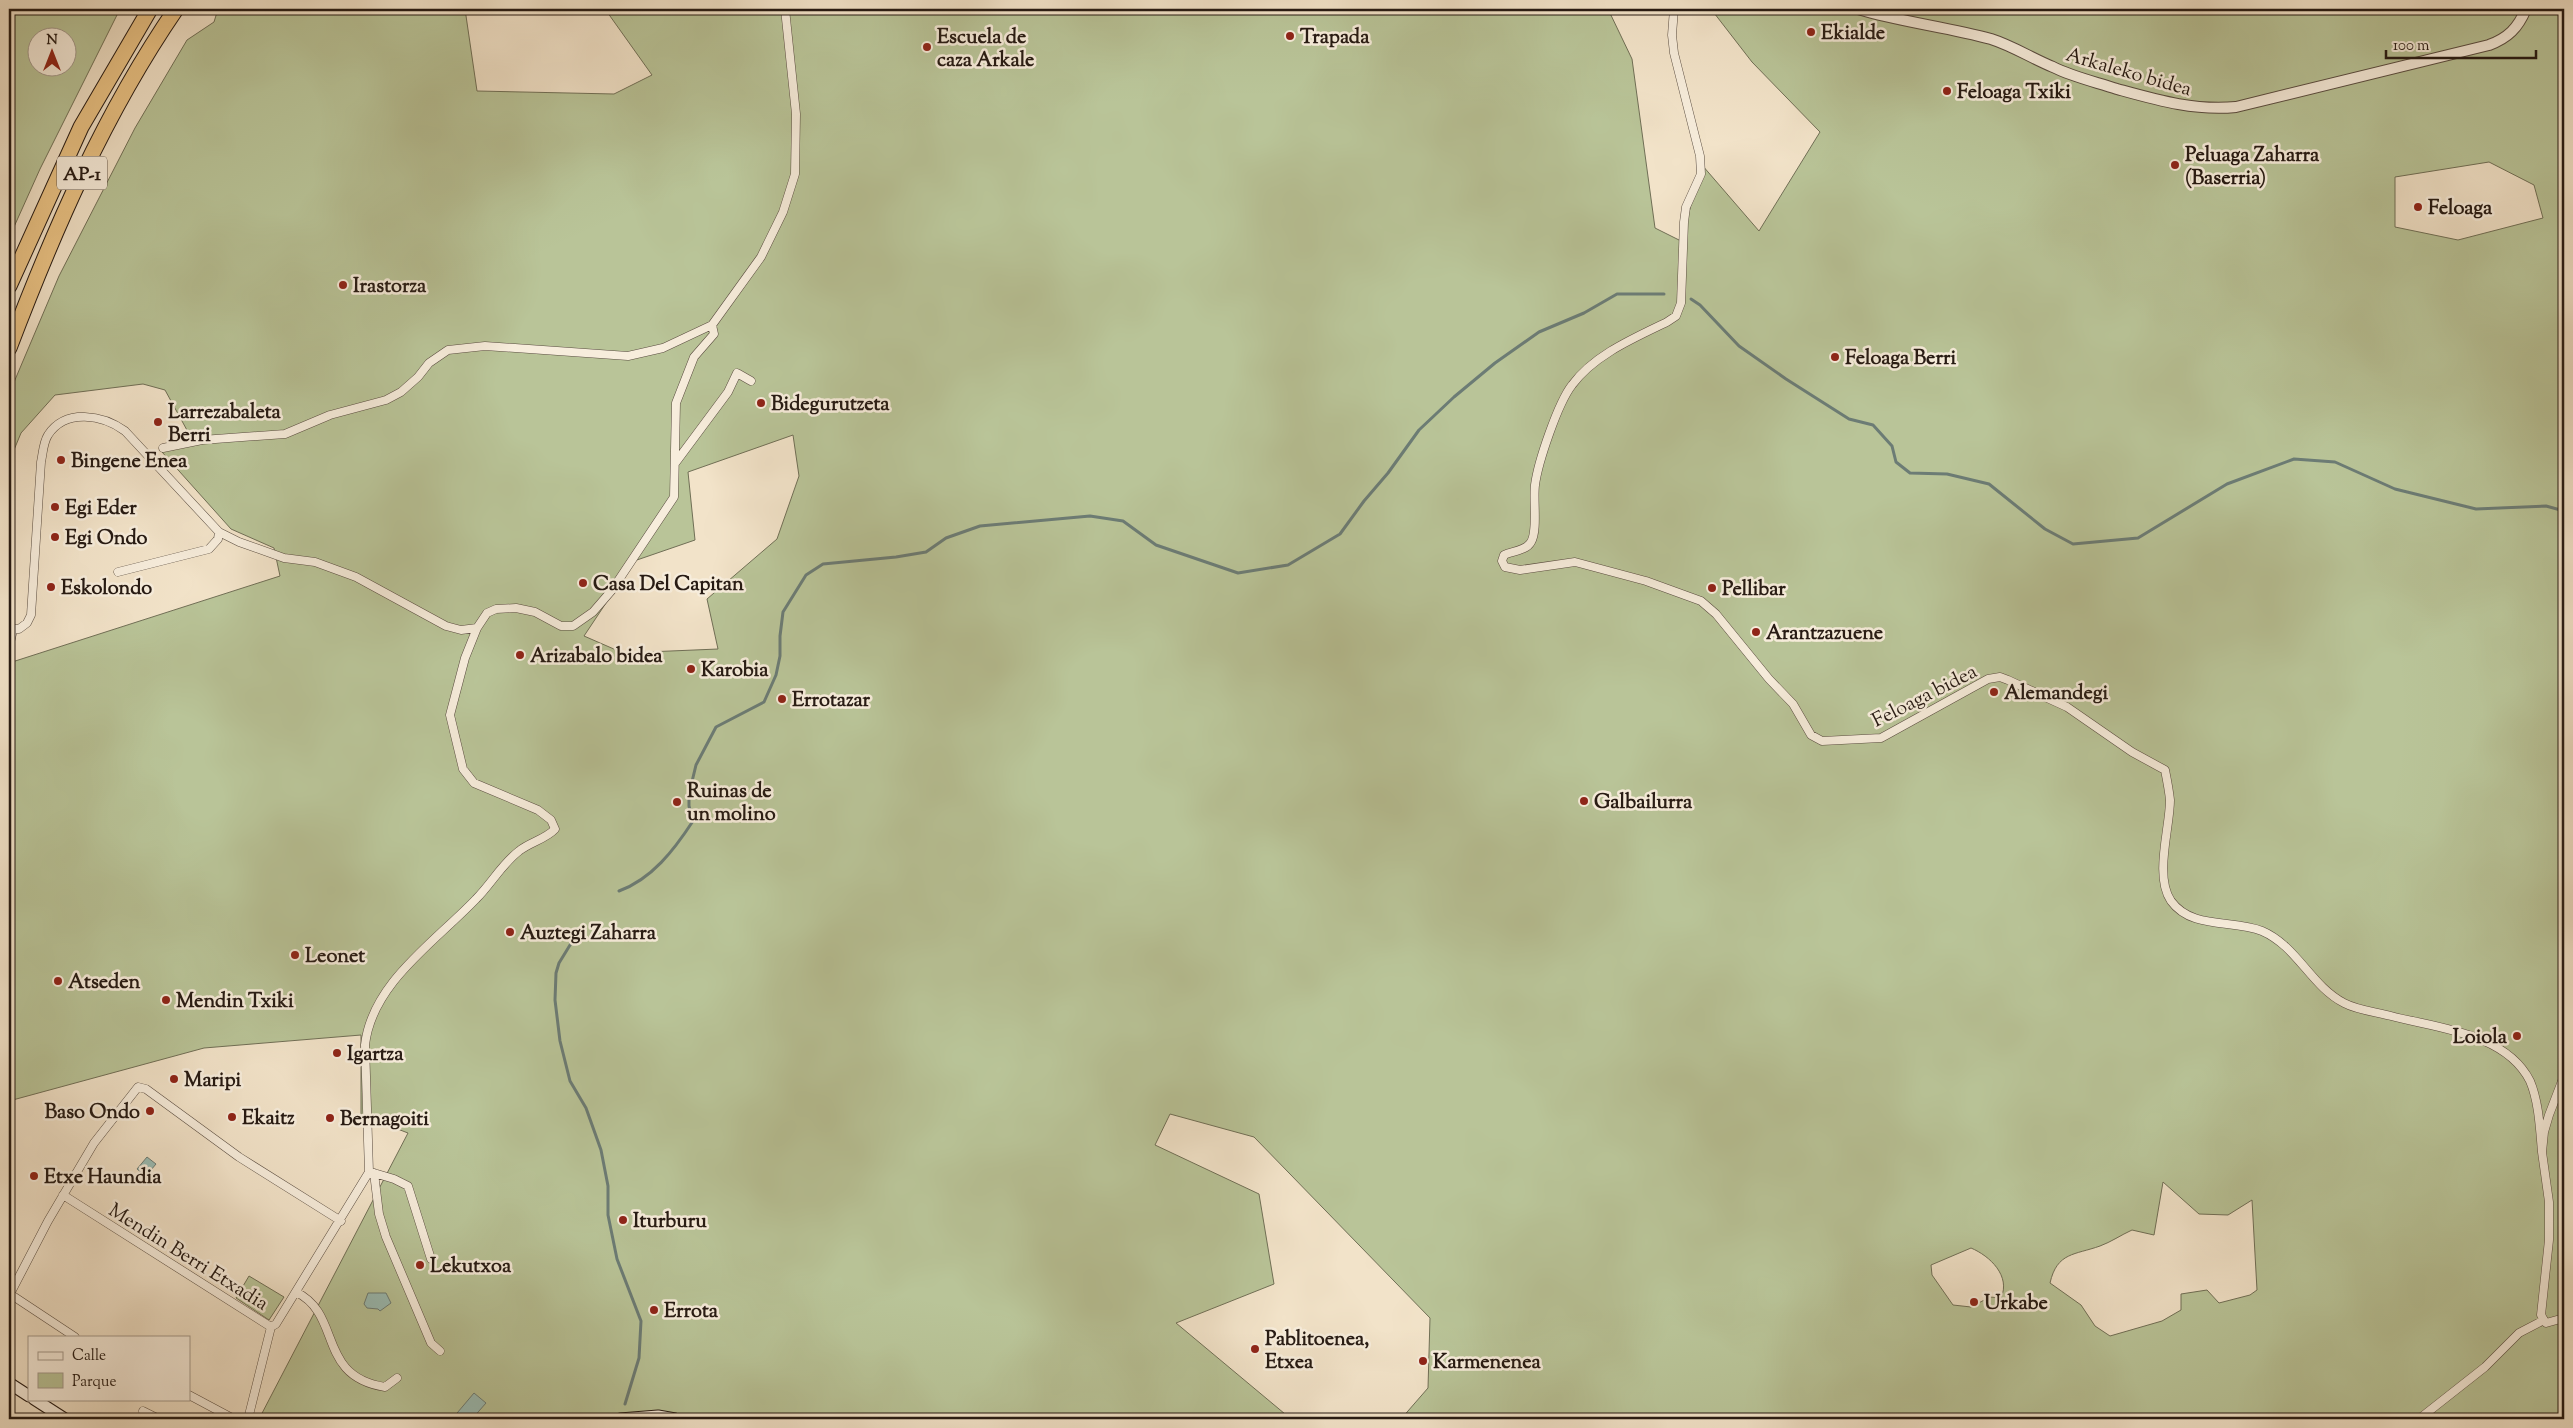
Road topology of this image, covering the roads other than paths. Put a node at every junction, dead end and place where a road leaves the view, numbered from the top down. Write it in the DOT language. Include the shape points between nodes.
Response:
graph roads {
  1 [pos="150,9"];
  2 [pos="176,9"];
  3 [pos="786,9"];
  4 [pos="1674,9"];
  5 [pos="1858,9"];
  6 [pos="2526,9"];
  7 [pos="9,286"];
  8 [pos="712,325"];
  9 [pos="9,348"];
  10 [pos="751,381"];
  11 [pos="163,448"];
  12 [pos="676,462"];
  13 [pos="219,532"];
  14 [pos="118,572"];
  15 [pos="477,628"];
  16 [pos="11,629"];
  17 [pos="9,646"];
  18 [pos="2564,1076"];
  19 [pos="2542,1152"];
  20 [pos="372,1173"];
  21 [pos="63,1195"];
  22 [pos="341,1221"];
  23 [pos="430,1259"];
  24 [pos="296,1292"];
  25 [pos="9,1295"];
  26 [pos="2564,1318"];
  27 [pos="2544,1320"];
  28 [pos="271,1328"];
  29 [pos="73,1336"];
  30 [pos="440,1351"];
  31 [pos="397,1378"];
  32 [pos="9,1383"];
  33 [pos="28,1395"];
  34 [pos="190,1396"];
  35 [pos="36,1400"];
  36 [pos="144,1410"];
  37 [pos="65,1419"];
  38 [pos="159,1419"];
  39 [pos="234,1419"];
  40 [pos="248,1419"];
  41 [pos="620,1419"];
  42 [pos="675,1419"];
  43 [pos="2419,1419"];
  1 -- 7 [label="highway, AP-1" via="81,127"];
  2 -- 9 [label="highway, AP-1" via="129,83 77,183"];
  3 -- 8 [label="street" via="796,114 793,183 761,257"];
  4 -- 19 [label="street, Feloaga bidea" via="1674,53 1700,156 1701,174 1686,207 1681,303 1676,316 1605,355 1572,384 1561,402 1537,471 1531,542 1527,547 1504,555 1504,567 1520,570 1575,562 1646,581 1701,601 1716,614 1793,704 1811,736 1822,741 1881,738 1988,679 2000,677 2067,707 2132,752 2165,770 2170,801 2165,886 2177,907 2201,921 2253,928 2270,935 2306,967 2316,981 2345,1004 2470,1036 2510,1055 2530,1082"];
  5 -- 6 [label="street, Arkaleko bidea" via="1991,39 2067,73 2153,99 2190,108 2215,109 2236,107 2489,45 2504,40 2516,28"];
  8 -- 11 [label="street" via="672,345 628,356 485,346 448,350 401,392 386,400 330,414 285,434 202,440"];
  8 -- 12 [label="street" via="714,334 694,357 680,389 675,410"];
  10 -- 12 [label="street" via="737,373 728,392"];
  12 -- 15 [label="street" via="674,497 612,590 593,612 578,624 566,627 535,612 516,608 496,609 487,613"];
  13 -- 14 [label="street" via="218,539 209,549"];
  13 -- 15 [label="street" via="284,558 315,562 356,577 446,626 461,630"];
  13 -- 16 [label="street" via="125,431 108,420 87,416 70,419 54,429 45,442 31,615 27,623"];
  15 -- 20 [label="street" via="465,658 450,715 464,769 474,783 538,810 551,820 555,829 520,850 396,978 380,999 366,1032 365,1045"];
  16 -- 17 [label="street"];
  18 -- 19 [label="street" via="2549,1115"];
  19 -- 27 [label="street" via="2550,1216 2548,1272 2541,1315"];
  20 -- 22 [label="street"];
  20 -- 23 [label="street" via="408,1186"];
  20 -- 30 [label="street" via="386,1237 431,1343"];
  21 -- 22 [label="street" via="94,1143 135,1088 142,1087 239,1157"];
  21 -- 25 [label="street"];
  21 -- 28 [label="street, Mendin Berri Etxadia"];
  22 -- 24 [label="street"];
  24 -- 28 [label="street"];
  24 -- 31 [label="street" via="316,1306 335,1354 350,1373 362,1381 384,1387"];
  25 -- 29 [label="street"];
  26 -- 27 [label="street" via="2550,1323"];
  27 -- 43 [label="street" via="2518,1333 2485,1367"];
  28 -- 40 [label="street"];
  32 -- 33 [label="main road"];
  34 -- 39 [label="street"];
  35 -- 37 [label="main road"];
  36 -- 38 [label="street"];
  41 -- 42 [label="main road" via="658,1416"];
}
